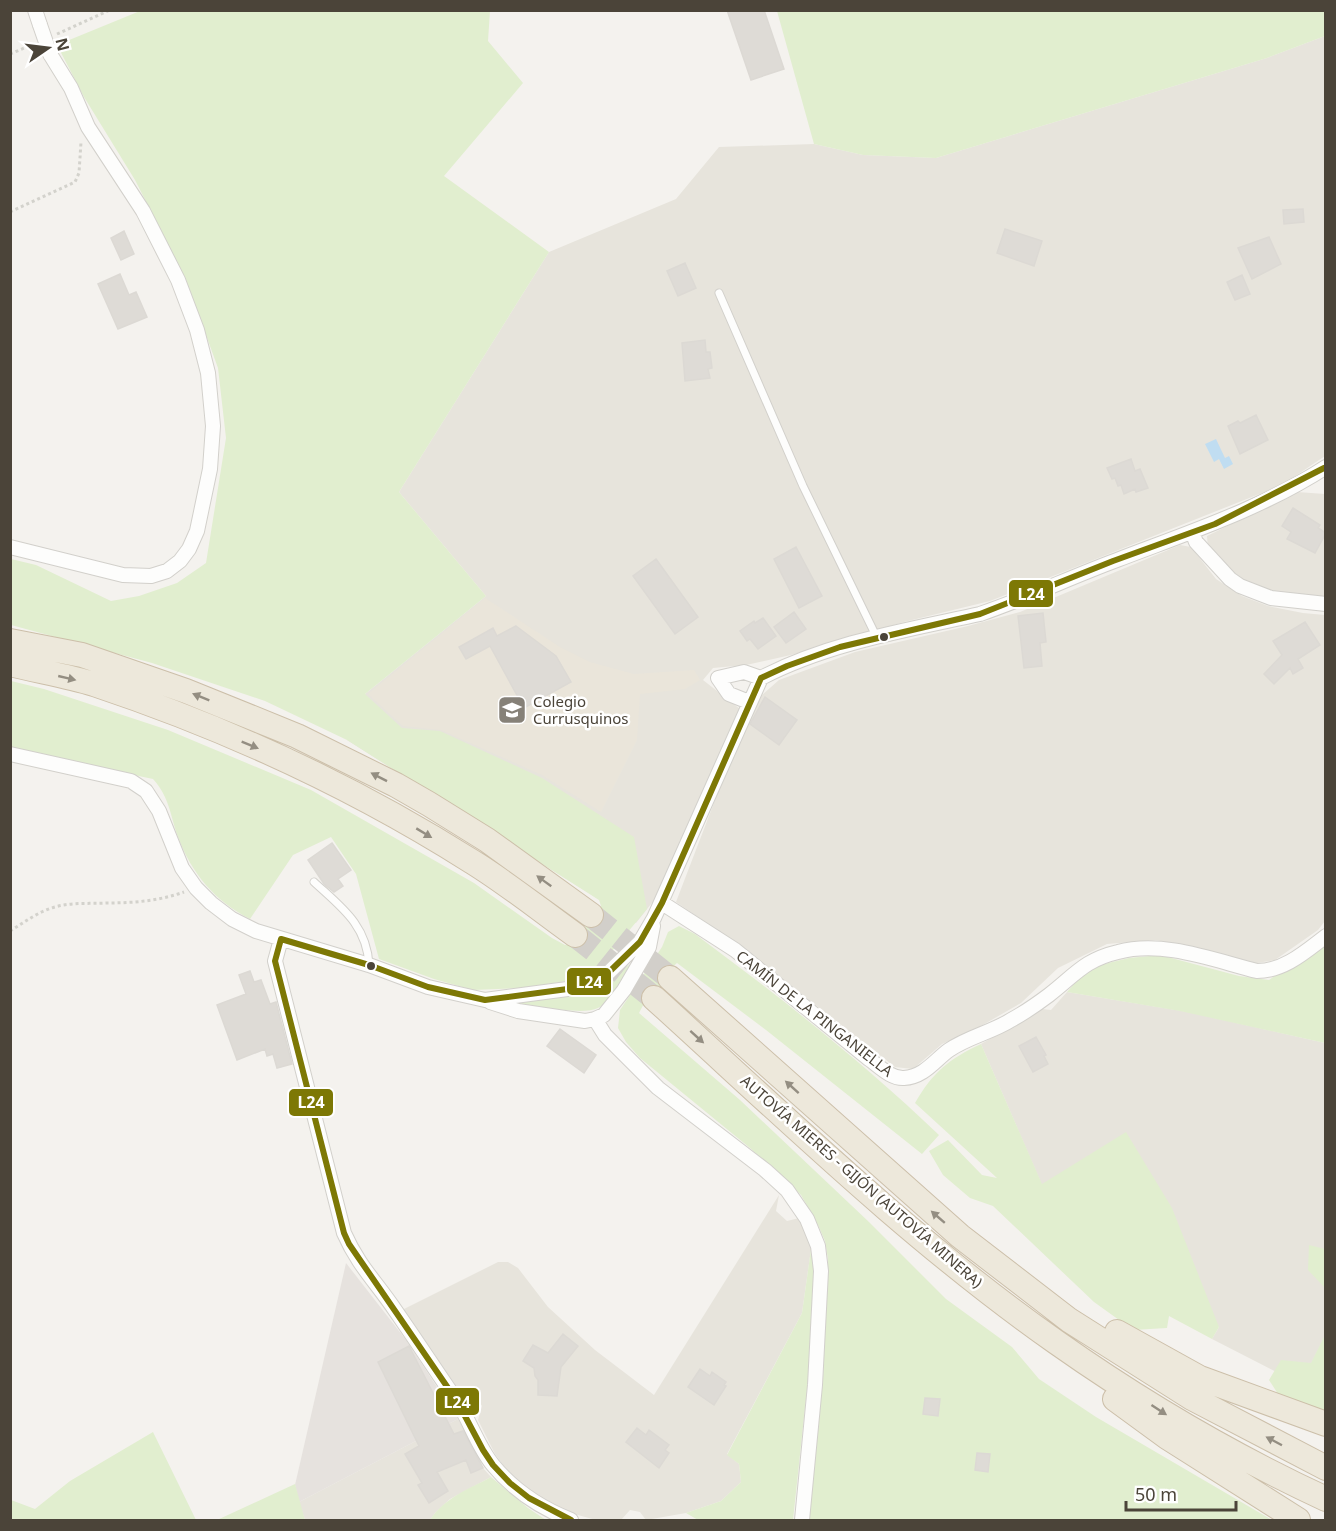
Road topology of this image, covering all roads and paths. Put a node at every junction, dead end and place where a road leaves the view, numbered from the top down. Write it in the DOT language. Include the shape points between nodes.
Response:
graph roads {
  1 [pos="35,10"];
  2 [pos="110,10"];
  3 [pos="56,35"];
  4 [pos="36,43"];
  5 [pos="10,54"];
  6 [pos="88,127"];
  7 [pos="10,212"];
  8 [pos="719,292"];
  9 [pos="1325,468"];
  10 [pos="1192,532"];
  11 [pos="10,547"];
  12 [pos="1326,604"];
  13 [pos="877,638"];
  14 [pos="10,641"];
  15 [pos="10,664"];
  16 [pos="761,678"];
  17 [pos="749,702"];
  18 [pos="10,754"];
  19 [pos="314,882"];
  20 [pos="196,888"];
  21 [pos="662,903"];
  22 [pos="591,915"];
  23 [pos="654,918"];
  24 [pos="10,931"];
  25 [pos="575,935"];
  26 [pos="1326,936"];
  27 [pos="281,939"];
  28 [pos="369,964"];
  29 [pos="669,978"];
  30 [pos="654,998"];
  31 [pos="485,1000"];
  32 [pos="595,1019"];
  33 [pos="960,1236"];
  34 [pos="943,1256"];
  35 [pos="1326,1424"];
  36 [pos="1326,1468"];
  37 [pos="1326,1499"];
  38 [pos="571,1521"];
  39 [pos="802,1521"];
  40 [pos="1298,1521"];
  1 -- 6 [label="street, bridge" via="50,54"];
  2 -- 3 [label="path"];
  4 -- 5 [label="path"];
  6 -- 7 [label="path" via="82,131 75,182"];
  6 -- 11 [label="street" via="144,211 197,330 211,391 210,469 197,531 180,561 166,571 151,576 123,575"];
  8 -- 13 [label="lane" via="803,486"];
  9 -- 10 [label="street"];
  10 -- 12 [label="street" via="1196,542 1240,586 1271,598"];
  10 -- 13 [label="street" via="980,614"];
  13 -- 16 [label="street" via="795,662"];
  22 -- 14 [label="highway, one-way" via="487,840 429,804 297,736 82,655"];
  15 -- 25 [label="highway, one-way" via="93,684 289,760 473,862"];
  16 -- 17 [label="street"];
  16 -- 17 [label="street" via="744,672 718,678 729,694"];
  17 -- 21 [label="street"];
  18 -- 20 [label="street" via="131,781 146,791 159,811 182,868"];
  19 -- 28 [label="lane" via="361,930"];
  20 -- 24 [label="path" via="143,902 54,907"];
  20 -- 27 [label="street" via="232,919"];
  21 -- 23 [label="street"];
  21 -- 26 [label="street, CAMÍN DE LA PINGANIELLA" via="735,950 869,1059 902,1079 924,1072 951,1049 1013,1019 1081,967 1118,951 1167,950 1267,971 1282,966"];
  23 -- 31 [label="street" via="640,942 607,974 575,988"];
  23 -- 32 [label="street" via="649,947 624,990 604,1015"];
  27 -- 28 [label="street"];
  27 -- 38 [label="street" via="275,961 352,1252 462,1410 492,1464 516,1489"];
  28 -- 31 [label="street" via="428,987"];
  33 -- 29 [label="highway, AUTOVÍA MIERES - GIJÓN (AUTOVÍA MINERA), one-way"];
  30 -- 34 [label="highway, AUTOVÍA MIERES - GIJÓN (AUTOVÍA MINERA), one-way"];
  31 -- 32 [label="street" via="518,1011 585,1021"];
  32 -- 39 [label="street" via="605,1035 658,1088 787,1190 807,1219 818,1246 821,1272"];
  33 -- 35 [label="highway" via="1075,1310 1200,1378"];
  36 -- 33 [label="highway, AUTOVÍA MIERES - GIJÓN (AUTOVÍA MINERA), one-way" via="1192,1398 1069,1320"];
  34 -- 37 [label="highway, AUTOVÍA MIERES - GIJÓN (AUTOVÍA MINERA), one-way" via="1056,1342 1178,1422"];
  34 -- 40 [label="highway" via="1048,1351 1167,1437"];
}
